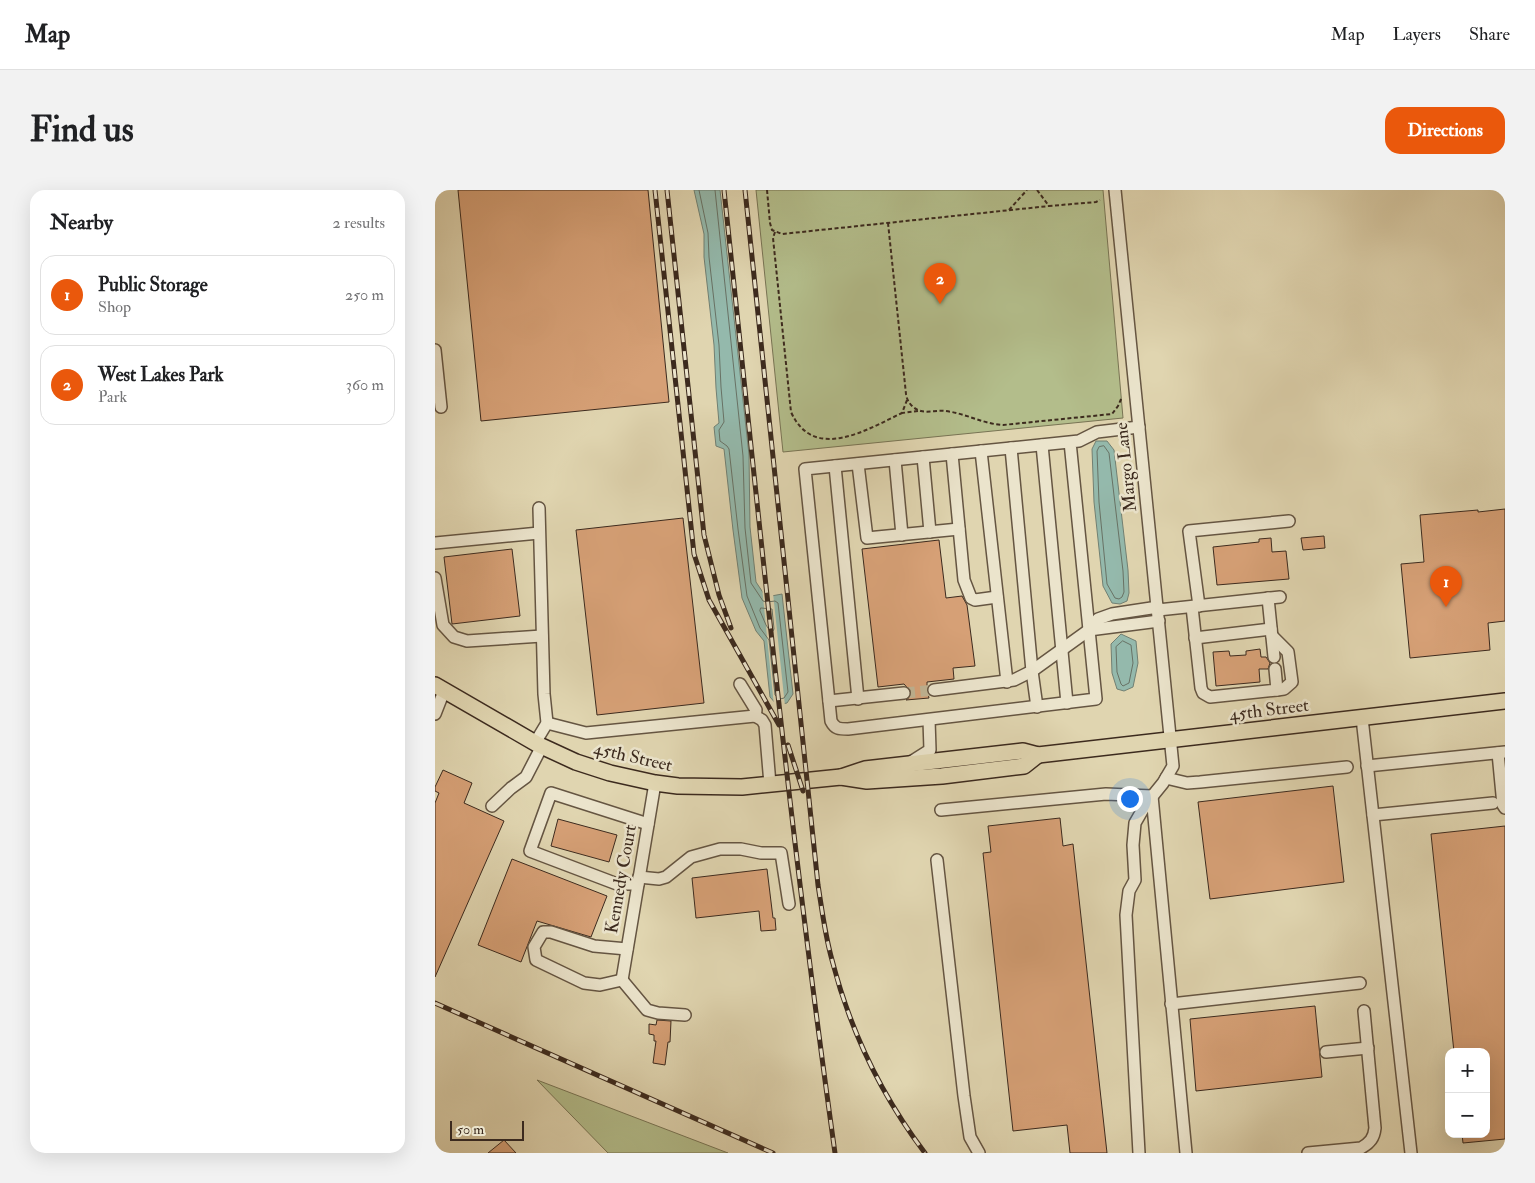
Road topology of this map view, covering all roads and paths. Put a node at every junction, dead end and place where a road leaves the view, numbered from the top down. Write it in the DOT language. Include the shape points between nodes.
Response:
graph roads {
  1 [pos="767,190"];
  2 [pos="1027,190"];
  3 [pos="1037,190"];
  4 [pos="1115,190"];
  5 [pos="1100,200"];
  6 [pos="1049,206"];
  7 [pos="1009,210"];
  8 [pos="888,223"];
  9 [pos="775,232"];
  10 [pos="435,350"];
  11 [pos="1122,397"];
  12 [pos="907,400"];
  13 [pos="441,406"];
  14 [pos="919,411"];
  15 [pos="902,414"];
  16 [pos="1139,427"];
  17 [pos="1070,442"];
  18 [pos="1042,445"];
  19 [pos="1011,448"];
  20 [pos="981,451"];
  21 [pos="952,454"];
  22 [pos="923,457"];
  23 [pos="895,460"];
  24 [pos="858,464"];
  25 [pos="835,466"];
  26 [pos="539,508"];
  27 [pos="1289,521"];
  28 [pos="959,529"];
  29 [pos="930,532"];
  30 [pos="539,533"];
  31 [pos="902,535"];
  32 [pos="435,543"];
  33 [pos="435,578"];
  34 [pos="997,597"];
  35 [pos="1280,597"];
  36 [pos="1268,598"];
  37 [pos="1195,606"];
  38 [pos="1158,613"];
  39 [pos="1089,630"];
  40 [pos="1271,632"];
  41 [pos="542,636"];
  42 [pos="1195,638"];
  43 [pos="1063,649"];
  44 [pos="1274,657"];
  45 [pos="1275,669"];
  46 [pos="1032,671"];
  47 [pos="1007,682"];
  48 [pos="740,684"];
  49 [pos="440,688"];
  50 [pos="934,690"];
  51 [pos="1277,690"];
  52 [pos="904,693"];
  53 [pos="858,699"];
  54 [pos="829,701"];
  55 [pos="1505,701"];
  56 [pos="1067,703"];
  57 [pos="1037,707"];
  58 [pos="435,714"];
  59 [pos="755,716"];
  60 [pos="1362,718"];
  61 [pos="929,720"];
  62 [pos="547,723"];
  63 [pos="1171,740"];
  64 [pos="538,744"];
  65 [pos="1501,753"];
  66 [pos="1038,755"];
  67 [pos="906,764"];
  68 [pos="1367,766"];
  69 [pos="1347,767"];
  70 [pos="841,777"];
  71 [pos="1166,778"];
  72 [pos="655,783"];
  73 [pos="770,784"];
  74 [pos="1152,796"];
  75 [pos="1493,803"];
  76 [pos="492,806"];
  77 [pos="1505,808"];
  78 [pos="941,810"];
  79 [pos="1373,815"];
  80 [pos="648,824"];
  81 [pos="937,860"];
  82 [pos="639,880"];
  83 [pos="789,904"];
  84 [pos="627,949"];
  85 [pos="622,980"];
  86 [pos="1360,983"];
  87 [pos="1171,1004"];
  88 [pos="1364,1011"];
  89 [pos="685,1015"];
  90 [pos="1368,1048"];
  91 [pos="1326,1052"];
  92 [pos="979,1153"];
  93 [pos="1139,1153"];
  94 [pos="1185,1153"];
  95 [pos="1307,1153"];
  96 [pos="1411,1153"];
  1 -- 9 [label="path" via="770,223"];
  2 -- 7 [label="path"];
  3 -- 6 [label="path"];
  4 -- 16 [label="street, Margo Lane"];
  5 -- 6 [label="path"];
  6 -- 7 [label="path"];
  7 -- 8 [label="path"];
  8 -- 9 [label="path" via="782,234"];
  8 -- 12 [label="path"];
  9 -- 15 [label="path" via="773,238 791,412 796,422 804,431 816,436 846,438"];
  10 -- 13 [label="street"];
  11 -- 14 [label="path" via="1112,414 1003,425 990,425 945,411"];
  12 -- 14 [label="path"];
  12 -- 15 [label="path"];
  14 -- 15 [label="path"];
  16 -- 17 [label="street" via="1097,432"];
  16 -- 38 [label="street, Margo Lane"];
  17 -- 18 [label="street"];
  17 -- 39 [label="street"];
  18 -- 19 [label="street"];
  18 -- 43 [label="street"];
  19 -- 20 [label="street"];
  19 -- 46 [label="street"];
  20 -- 21 [label="street"];
  20 -- 34 [label="street"];
  21 -- 22 [label="street"];
  21 -- 28 [label="street"];
  22 -- 23 [label="street"];
  22 -- 29 [label="street"];
  23 -- 24 [label="street"];
  23 -- 31 [label="street"];
  24 -- 25 [label="street"];
  24 -- 31 [label="street" via="867,538"];
  25 -- 53 [label="street"];
  25 -- 54 [label="street" via="805,469"];
  26 -- 30 [label="street"];
  27 -- 37 [label="street" via="1189,531"];
  28 -- 29 [label="street"];
  28 -- 34 [label="street" via="964,580 971,598"];
  29 -- 31 [label="street"];
  30 -- 32 [label="street"];
  30 -- 41 [label="street"];
  33 -- 41 [label="street" via="443,625 454,637 467,641"];
  34 -- 47 [label="street"];
  35 -- 36 [label="street"];
  36 -- 37 [label="street"];
  36 -- 40 [label="street"];
  37 -- 38 [label="street"];
  37 -- 42 [label="street"];
  38 -- 39 [label="street"];
  38 -- 63 [label="street, Margo Lane"];
  39 -- 43 [label="street"];
  39 -- 56 [label="street" via="1096,699"];
  40 -- 42 [label="street"];
  40 -- 44 [label="street"];
  40 -- 51 [label="street" via="1288,652 1292,682"];
  41 -- 62 [label="street"];
  42 -- 51 [label="street" via="1201,688 1207,696"];
  43 -- 46 [label="street"];
  43 -- 56 [label="street"];
  45 -- 51 [label="street"];
  46 -- 47 [label="street"];
  46 -- 57 [label="street"];
  47 -- 50 [label="street"];
  48 -- 59 [label="street" via="756,710"];
  49 -- 58 [label="street"];
  49 -- 64 [label="main road, 45th Street"];
  52 -- 53 [label="street"];
  53 -- 54 [label="street"];
  54 -- 61 [label="street" via="831,721 839,730"];
  55 -- 60 [label="main road, 45th Street"];
  56 -- 57 [label="street"];
  57 -- 61 [label="street"];
  59 -- 62 [label="street" via="586,734"];
  59 -- 73 [label="street" via="765,725"];
  60 -- 63 [label="main road, 45th Street"];
  60 -- 68 [label="street"];
  61 -- 67 [label="street" via="930,750"];
  62 -- 64 [label="street"];
  63 -- 66 [label="main road, 45th Street"];
  63 -- 71 [label="street, Margo Lane" via="1173,766"];
  64 -- 72 [label="main road, 45th Street" via="576,762"];
  64 -- 76 [label="street" via="526,777"];
  65 -- 68 [label="street"];
  65 -- 77 [label="street"];
  66 -- 67 [label="main road, 45th Street" via="1023,752"];
  66 -- 70 [label="main road, 45th Street" via="1024,766 942,776 867,781"];
  67 -- 70 [label="main road, 45th Street" via="865,769"];
  68 -- 79 [label="street"];
  69 -- 71 [label="street" via="1187,783"];
  70 -- 73 [label="main road, 45th Street"];
  71 -- 74 [label="street"];
  72 -- 73 [label="main road, 45th Street" via="706,788"];
  72 -- 80 [label="street, Kennedy Court"];
  74 -- 78 [label="street" via="1105,794"];
  74 -- 87 [label="street"];
  74 -- 93 [label="street" via="1135,823 1135,880 1129,891 1126,915"];
  75 -- 79 [label="street"];
  79 -- 96 [label="street"];
  80 -- 82 [label="street, Kennedy Court"];
  80 -- 82 [label="street" via="551,793 530,851 617,884"];
  81 -- 92 [label="street" via="963,1096 970,1138"];
  82 -- 83 [label="street" via="666,877 691,857 719,849 781,853"];
  82 -- 84 [label="street, Kennedy Court"];
  84 -- 85 [label="street, Kennedy Court"];
  84 -- 85 [label="street" via="594,946 551,932 543,932 534,947 536,960 584,983 600,985"];
  85 -- 89 [label="street" via="647,1010"];
  86 -- 87 [label="street"];
  87 -- 94 [label="street"];
  88 -- 90 [label="street"];
  90 -- 91 [label="street"];
  90 -- 95 [label="street" via="1374,1137 1361,1148"];
}
